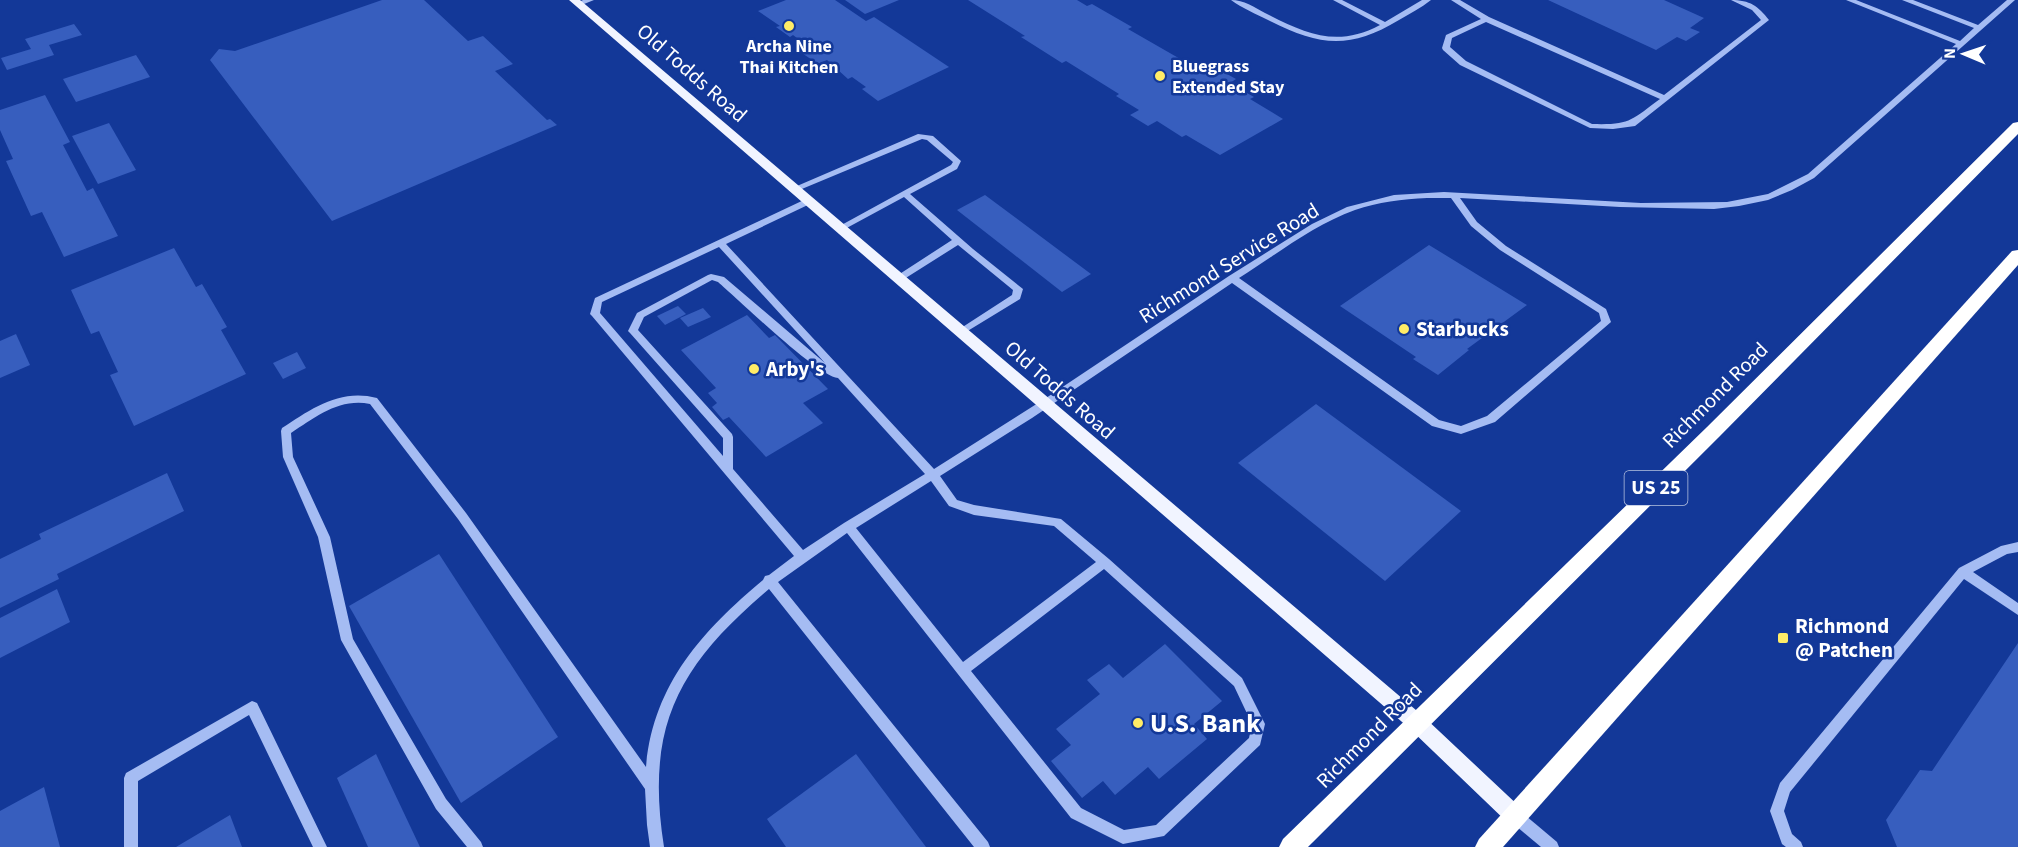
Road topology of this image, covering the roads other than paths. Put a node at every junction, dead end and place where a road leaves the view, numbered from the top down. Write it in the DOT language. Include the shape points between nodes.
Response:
graph roads {
  1 [pos="1235,0"];
  2 [pos="1337,0"];
  3 [pos="1427,0"];
  4 [pos="1455,0"];
  5 [pos="1735,0"];
  6 [pos="1850,0"];
  7 [pos="1905,0"];
  8 [pos="2011,0"];
  9 [pos="581,1"];
  10 [pos="1486,19"];
  11 [pos="1384,24"];
  12 [pos="1980,28"];
  13 [pos="1962,44"];
  14 [pos="1665,98"];
  15 [pos="2018,126"];
  16 [pos="794,189"];
  17 [pos="904,193"];
  18 [pos="1454,195"];
  19 [pos="809,201"];
  20 [pos="840,228"];
  21 [pos="958,241"];
  22 [pos="720,243"];
  23 [pos="2018,255"];
  24 [pos="1232,278"];
  25 [pos="898,279"];
  26 [pos="961,333"];
  27 [pos="847,381"];
  28 [pos="1045,404"];
  29 [pos="728,471"];
  30 [pos="932,474"];
  31 [pos="848,526"];
  32 [pos="2018,547"];
  33 [pos="802,557"];
  34 [pos="1105,562"];
  35 [pos="1963,572"];
  36 [pos="769,580"];
  37 [pos="2018,610"];
  38 [pos="962,670"];
  39 [pos="1416,722"];
  40 [pos="652,786"];
  41 [pos="1515,816"];
  42 [pos="131,847"];
  43 [pos="320,847"];
  44 [pos="476,847"];
  45 [pos="657,847"];
  46 [pos="983,847"];
  47 [pos="1290,847"];
  48 [pos="1487,847"];
  49 [pos="1552,847"];
  50 [pos="1796,847"];
  1 -- 11 [label="street" via="1294,31 1330,39 1361,37"];
  2 -- 11 [label="street"];
  3 -- 11 [label="street"];
  4 -- 10 [label="street"];
  5 -- 14 [label="street" via="1755,8 1765,20"];
  6 -- 13 [label="street"];
  7 -- 12 [label="street"];
  8 -- 12 [label="street, Richmond Service Road"];
  9 -- 16 [label="main road, Old Todds Road"];
  10 -- 14 [label="street"];
  10 -- 14 [label="street" via="1449,38 1446,48 1463,63 1590,126 1632,124"];
  12 -- 13 [label="street, Richmond Service Road"];
  13 -- 18 [label="street, Richmond Service Road" via="1811,176 1766,198 1715,207"];
  15 -- 39 [label="highway, Richmond Road / US 25"];
  16 -- 17 [label="street" via="921,136 930,138 957,161 954,167"];
  16 -- 19 [label="main road, Old Todds Road"];
  17 -- 20 [label="street"];
  17 -- 21 [label="street"];
  18 -- 24 [label="street, Richmond Service Road" via="1421,195 1359,205 1311,229"];
  18 -- 24 [label="street" via="1474,224 1503,248 1602,311 1606,322 1491,419 1461,430 1436,423"];
  19 -- 20 [label="main road, Old Todds Road"];
  19 -- 22 [label="street"];
  20 -- 25 [label="main road, Old Todds Road"];
  21 -- 25 [label="street"];
  21 -- 26 [label="street" via="1018,289 1017,297"];
  22 -- 27 [label="street"];
  22 -- 29 [label="street" via="598,300 595,314"];
  23 -- 41 [label="highway"];
  24 -- 28 [label="street, Richmond Service Road"];
  25 -- 26 [label="main road, Old Todds Road"];
  26 -- 28 [label="main road, Old Todds Road"];
  27 -- 29 [label="street" via="816,363 721,279 711,277 640,315 633,331 728,437"];
  27 -- 30 [label="street"];
  28 -- 30 [label="street, Richmond Service Road"];
  28 -- 39 [label="main road, Old Todds Road"];
  29 -- 33 [label="street"];
  30 -- 31 [label="street, Richmond Service Road"];
  30 -- 34 [label="street" via="953,503 974,510 1057,522"];
  31 -- 33 [label="street, Richmond Service Road"];
  31 -- 38 [label="street"];
  32 -- 35 [label="street" via="2005,549"];
  33 -- 36 [label="street, Richmond Service Road"];
  34 -- 38 [label="street"];
  34 -- 38 [label="street" via="1238,682 1260,724 1255,741 1159,831 1123,837 1076,813"];
  35 -- 37 [label="street"];
  35 -- 50 [label="street" via="1785,788 1777,811 1787,839"];
  36 -- 40 [label="street, Richmond Service Road" via="711,635 682,674 655,741"];
  36 -- 46 [label="street"];
  39 -- 41 [label="main road, Old Todds Road"];
  39 -- 47 [label="highway, Richmond Road / US 25"];
  40 -- 44 [label="street" via="462,516 373,401 358,397 328,405 286,431 288,457 324,537 347,639 441,804"];
  40 -- 45 [label="street, Richmond Service Road"];
  41 -- 48 [label="highway"];
  41 -- 49 [label="street"];
  42 -- 43 [label="street" via="131,778 252,706"];
}
